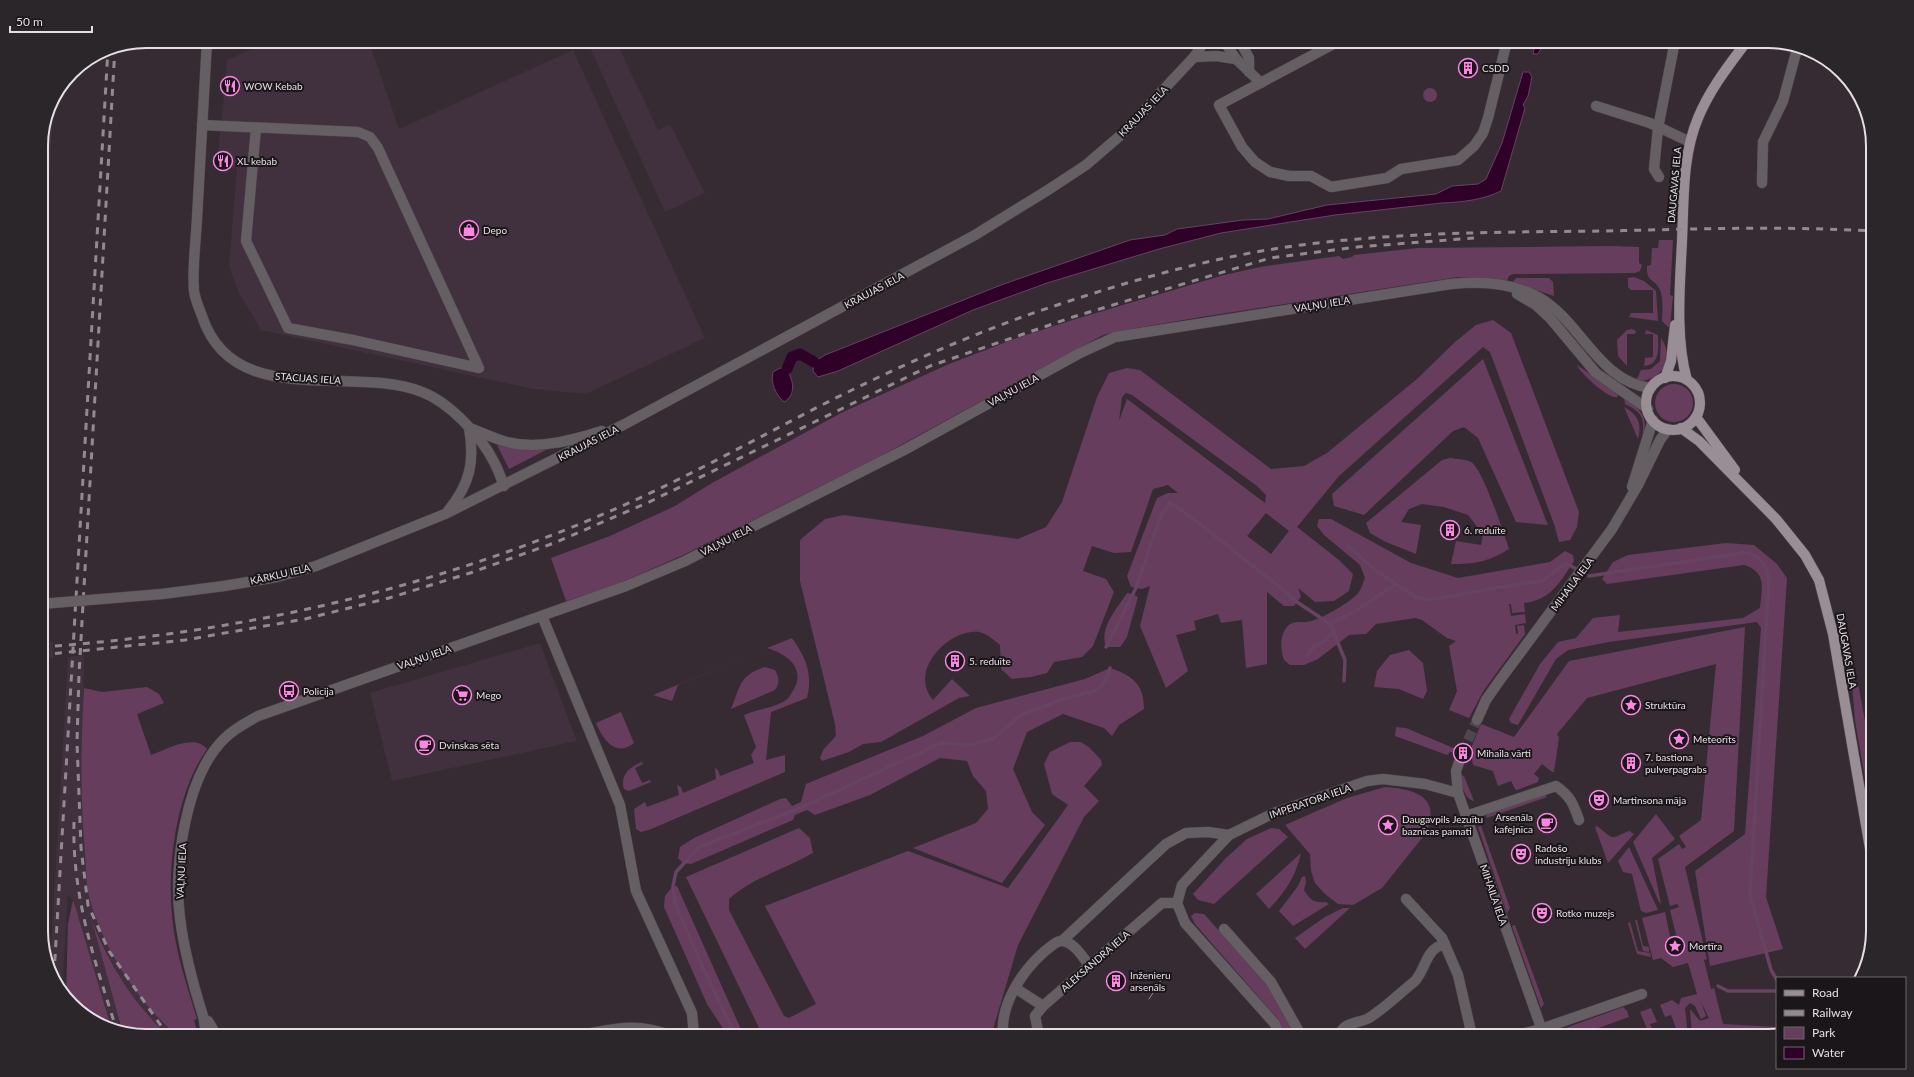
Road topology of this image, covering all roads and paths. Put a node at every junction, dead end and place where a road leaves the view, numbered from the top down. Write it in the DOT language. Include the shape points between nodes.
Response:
graph roads {
  1 [pos="207,48"];
  2 [pos="1200,48"];
  3 [pos="1229,48"];
  4 [pos="1244,48"];
  5 [pos="1326,48"];
  6 [pos="1505,48"];
  7 [pos="1674,48"];
  8 [pos="1742,48"];
  9 [pos="1796,52"];
  10 [pos="1194,57"];
  11 [pos="1236,59"];
  12 [pos="1249,72"];
  13 [pos="1261,83"];
  14 [pos="1596,106"];
  15 [pos="202,125"];
  16 [pos="256,128"];
  17 [pos="1658,128"];
  18 [pos="1690,142"];
  19 [pos="1659,177"];
  20 [pos="1762,183"];
  21 [pos="1508,288"];
  22 [pos="1679,299"];
  23 [pos="1665,378"];
  24 [pos="1686,380"];
  25 [pos="1651,388"];
  26 [pos="1648,409"];
  27 [pos="1696,417"];
  28 [pos="1653,420"];
  29 [pos="625,424"];
  30 [pos="469,428"];
  31 [pos="1681,428"];
  32 [pos="1668,429"];
  33 [pos="504,486"];
  34 [pos="1626,506"];
  35 [pos="1764,506"];
  36 [pos="445,514"];
  37 [pos="48,603"];
  38 [pos="542,616"];
  39 [pos="1477,720"];
  40 [pos="1462,754"];
  41 [pos="1458,793"];
  42 [pos="1466,816"];
  43 [pos="1578,820"];
  44 [pos="1866,825"];
  45 [pos="1229,835"];
  46 [pos="1406,899"];
  47 [pos="1176,903"];
  48 [pos="1224,929"];
  49 [pos="1062,941"];
  50 [pos="1445,944"];
  51 [pos="1090,966"];
  52 [pos="1015,988"];
  53 [pos="1642,994"];
  54 [pos="1043,1006"];
  55 [pos="204,1020"];
  56 [pos="204,1029"];
  57 [pos="212,1029"];
  58 [pos="613,1029"];
  59 [pos="651,1029"];
  60 [pos="693,1029"];
  61 [pos="1002,1029"];
  62 [pos="1038,1029"];
  63 [pos="1277,1029"];
  64 [pos="1297,1029"];
  65 [pos="1342,1029"];
  66 [pos="1470,1029"];
  67 [pos="1541,1029"];
  68 [pos="1552,1029"];
  1 -- 15 [label="street, STACIJAS IELA"];
  2 -- 10 [label="street, KRAUJAS IELA"];
  3 -- 11 [label="street"];
  4 -- 12 [label="street" via="1249,58"];
  5 -- 13 [label="street"];
  6 -- 13 [label="street" via="1483,133 1474,146 1458,160 1401,169 1387,178 1331,187 1311,176 1289,176 1270,172 1255,162 1242,147 1219,106"];
  7 -- 17 [label="street"];
  8 -- 18 [label="main road, DAUGAVAS IELA" via="1710,93 1698,117"];
  9 -- 20 [label="street" via="1783,101 1763,142"];
  10 -- 11 [label="street" via="1216,56"];
  10 -- 29 [label="street, KRAUJAS IELA" via="1122,134 1086,165 1048,190 956,246"];
  11 -- 12 [label="street"];
  12 -- 13 [label="street"];
  14 -- 17 [label="street"];
  15 -- 16 [label="street"];
  15 -- 30 [label="street, STACIJAS IELA" via="194,291 207,331 218,348 232,360 255,372 275,377 404,386 424,392 447,407"];
  16 -- 16 [label="street" via="246,241 288,328 480,368 378,148 370,137 358,132"];
  17 -- 18 [label="street"];
  17 -- 19 [label="street" via="1654,169"];
  18 -- 22 [label="main road, DAUGAVAS IELA" via="1685,179"];
  21 -- 25 [label="street, VAĻŅU IELA" via="1540,298 1565,319 1610,370 1633,384"];
  21 -- 26 [label="street, VAĻŅU IELA" via="1543,312 1596,373"];
  21 -- 38 [label="street, VAĻŅU IELA" via="1482,282 1451,284 1115,337 1080,353 906,449 683,562 626,586"];
  22 -- 23 [label="main road, DAUGAVAS IELA" via="1671,361"];
  22 -- 24 [label="main road, DAUGAVAS IELA" via="1681,353"];
  23 -- 24 [label="main road" via="1677,376"];
  23 -- 25 [label="main road"];
  24 -- 27 [label="main road" via="1694,386 1699,395 1700,407"];
  25 -- 26 [label="main road" via="1647,400"];
  26 -- 28 [label="main road"];
  27 -- 31 [label="main road"];
  27 -- 35 [label="main road, DAUGAVAS IELA"];
  28 -- 32 [label="main road"];
  28 -- 34 [label="street, MIHAILA IELA"];
  29 -- 30 [label="street" via="564,442 524,444 507,442"];
  29 -- 33 [label="street, KRAUJAS IELA"];
  30 -- 33 [label="street, STACIJAS IELA" via="495,462"];
  30 -- 36 [label="street" via="472,447 466,484"];
  31 -- 32 [label="main road"];
  31 -- 35 [label="main road, DAUGAVAS IELA" via="1699,441"];
  32 -- 34 [label="street, MIHAILA IELA"];
  33 -- 36 [label="street, KĀRKLU IELA"];
  34 -- 39 [label="street, MIHAILA IELA" via="1602,544 1496,685"];
  35 -- 44 [label="main road, DAUGAVAS IELA" via="1805,555 1816,572 1824,594"];
  36 -- 37 [label="street, KĀRKLU IELA, bridge" via="316,566 276,577 162,594"];
  38 -- 55 [label="street, VAĻŅU IELA" via="258,716 237,728 214,750 196,782 189,805 179,871 181,924"];
  38 -- 60 [label="street" via="620,804 636,891 692,1013"];
  40 -- 41 [label="street, MIHAILA IELA" via="1456,771"];
  41 -- 42 [label="street, MIHAILA IELA"];
  41 -- 45 [label="street, IMPERATORA IELA" via="1447,792 1438,787 1383,779 1274,813"];
  42 -- 43 [label="street" via="1556,786 1572,800"];
  42 -- 67 [label="street, MIHAILA IELA"];
  45 -- 47 [label="street, IMPERATORA IELA" via="1182,885"];
  45 -- 49 [label="street" via="1208,832 1186,833 1166,844"];
  46 -- 50 [label="street"];
  47 -- 51 [label="street, ALEKSANDRA IELA" via="1162,903"];
  47 -- 63 [label="street" via="1185,923 1275,1024"];
  48 -- 64 [label="street" via="1271,982"];
  49 -- 51 [label="street" via="1074,947"];
  49 -- 52 [label="street" via="1032,962"];
  50 -- 65 [label="street" via="1436,946 1431,951 1415,981 1369,1017"];
  50 -- 66 [label="street" via="1458,975"];
  51 -- 54 [label="street, ALEKSANDRA IELA"];
  52 -- 54 [label="street"];
  52 -- 61 [label="street"];
  53 -- 68 [label="street"];
  54 -- 62 [label="street, ALEKSANDRA IELA" via="1035,1016"];
  55 -- 56 [label="street, VAĻŅU IELA"];
  55 -- 57 [label="street"];
  58 -- 59 [label="street" via="630,1026"];
}
